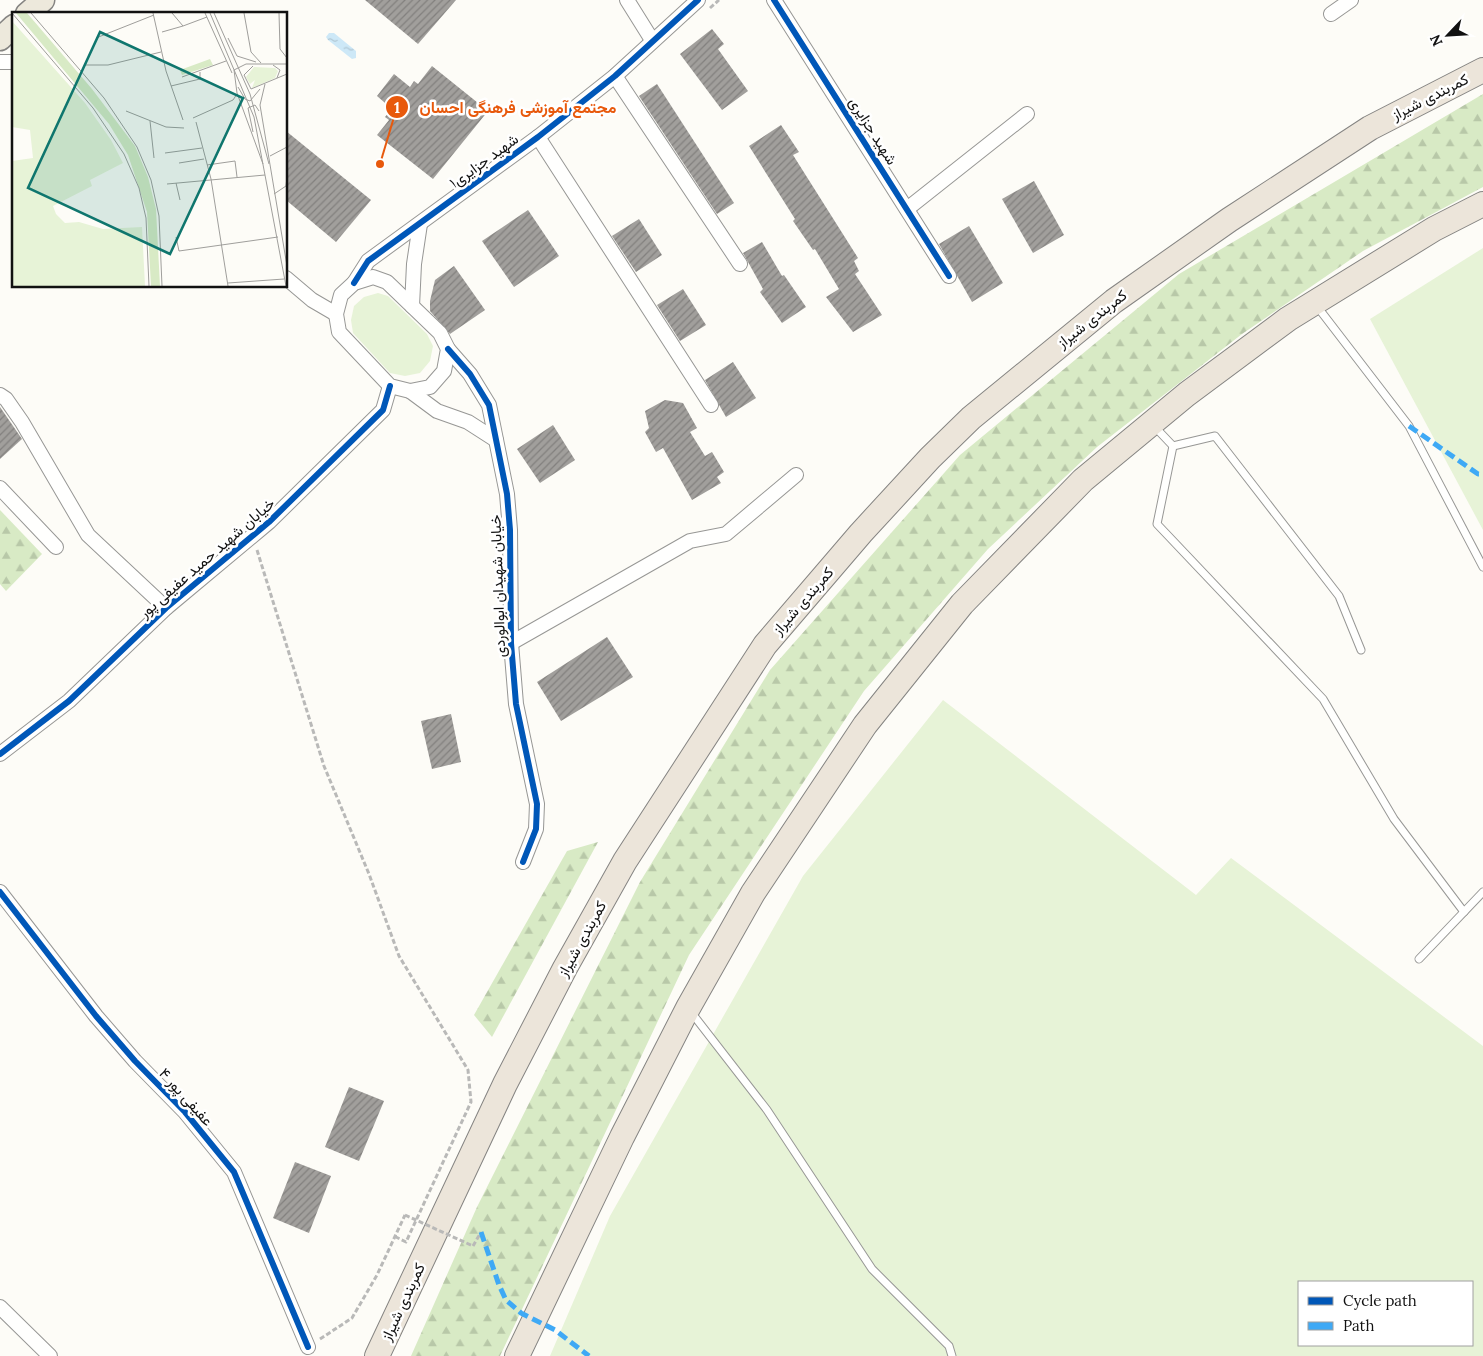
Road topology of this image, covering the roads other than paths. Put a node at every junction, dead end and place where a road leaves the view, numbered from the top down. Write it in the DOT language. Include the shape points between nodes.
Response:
graph roads {
  1 [pos="43,0"];
  2 [pos="627,0"];
  3 [pos="698,0"];
  4 [pos="774,0"];
  5 [pos="1351,0"];
  6 [pos="30,12"];
  7 [pos="1331,14"];
  8 [pos="12,28"];
  9 [pos="0,39"];
  10 [pos="652,40"];
  11 [pos="1483,70"];
  12 [pos="615,76"];
  13 [pos="1026,114"];
  14 [pos="538,137"];
  15 [pos="1483,204"];
  16 [pos="907,209"];
  17 [pos="420,224"];
  18 [pos="740,264"];
  19 [pos="949,276"];
  20 [pos="288,280"];
  21 [pos="354,283"];
  22 [pos="1314,303"];
  23 [pos="412,306"];
  24 [pos="336,314"];
  25 [pos="448,350"];
  26 [pos="390,386"];
  27 [pos="410,391"];
  28 [pos="0,395"];
  29 [pos="711,405"];
  30 [pos="1152,423"];
  31 [pos="496,440"];
  32 [pos="1173,446"];
  33 [pos="796,475"];
  34 [pos="0,488"];
  35 [pos="56,547"];
  36 [pos="1483,567"];
  37 [pos="166,608"];
  38 [pos="511,643"];
  39 [pos="1361,650"];
  40 [pos="0,754"];
  41 [pos="523,862"];
  42 [pos="0,892"];
  43 [pos="1483,892"];
  44 [pos="1464,912"];
  45 [pos="1419,959"];
  46 [pos="688,1008"];
  47 [pos="0,1307"];
  48 [pos="308,1347"];
  49 [pos="50,1356"];
  50 [pos="377,1356"];
  51 [pos="517,1356"];
  52 [pos="952,1356"];
  1 -- 6 [label="main road"];
  2 -- 10 [label="street"];
  3 -- 10 [label="street, شهید جزایری۱"];
  4 -- 16 [label="street, شهید جزایری"];
  5 -- 7 [label="street"];
  8 -- 9 [label="main road"];
  10 -- 12 [label="street, شهید جزایری۱"];
  11 -- 50 [label="highway, کمربندی شیراز" via="1370,128 1229,220 1114,301 971,418 861,533 765,645 625,861 505,1084"];
  12 -- 14 [label="street, شهید جزایری۱"];
  12 -- 18 [label="street"];
  13 -- 16 [label="street"];
  14 -- 17 [label="street, شهید جزایری۱"];
  14 -- 29 [label="street"];
  15 -- 22 [label="highway" via="1434,229"];
  16 -- 19 [label="street, شهید جزایری"];
  17 -- 21 [label="street, شهید جزایری۱" via="368,261"];
  17 -- 23 [label="street"];
  20 -- 24 [label="street" via="312,300"];
  21 -- 23 [label="street" via="373,277 387,282"];
  21 -- 24 [label="street" via="340,295"];
  22 -- 30 [label="highway" via="1265,336"];
  22 -- 36 [label="lane" via="1410,426"];
  23 -- 25 [label="street" via="440,333"];
  24 -- 26 [label="street" via="339,332"];
  25 -- 27 [label="street" via="444,371 430,386"];
  25 -- 31 [label="street, خیابان شهیدان ابوالوردی" via="470,374 489,405"];
  26 -- 27 [label="street"];
  26 -- 37 [label="street, خیابان شهید حمید عفیفی پور" via="383,410 253,535"];
  27 -- 31 [label="street" via="437,411 468,422"];
  28 -- 37 [label="street" via="22,422 88,535"];
  30 -- 32 [label="lane"];
  30 -- 46 [label="highway" via="1082,480 962,604 865,725 753,892"];
  31 -- 38 [label="street, خیابان شهیدان ابوالوردی" via="507,494 510,530"];
  32 -- 39 [label="lane" via="1215,436 1339,596"];
  32 -- 44 [label="lane" via="1158,524 1323,699 1394,819"];
  33 -- 38 [label="street" via="726,534 690,542"];
  34 -- 35 [label="street"];
  37 -- 40 [label="street, خیابان شهید حمید عفیفی پور" via="70,701"];
  38 -- 41 [label="street, خیابان شهیدان ابوالوردی" via="516,704 537,804 536,829"];
  42 -- 48 [label="street, عفیفی پور ۴" via="96,1016 185,1112 234,1172"];
  43 -- 44 [label="lane"];
  44 -- 45 [label="lane"];
  46 -- 51 [label="highway"];
  46 -- 52 [label="lane" via="767,1110 872,1269 949,1346"];
  47 -- 49 [label="street"];
}
